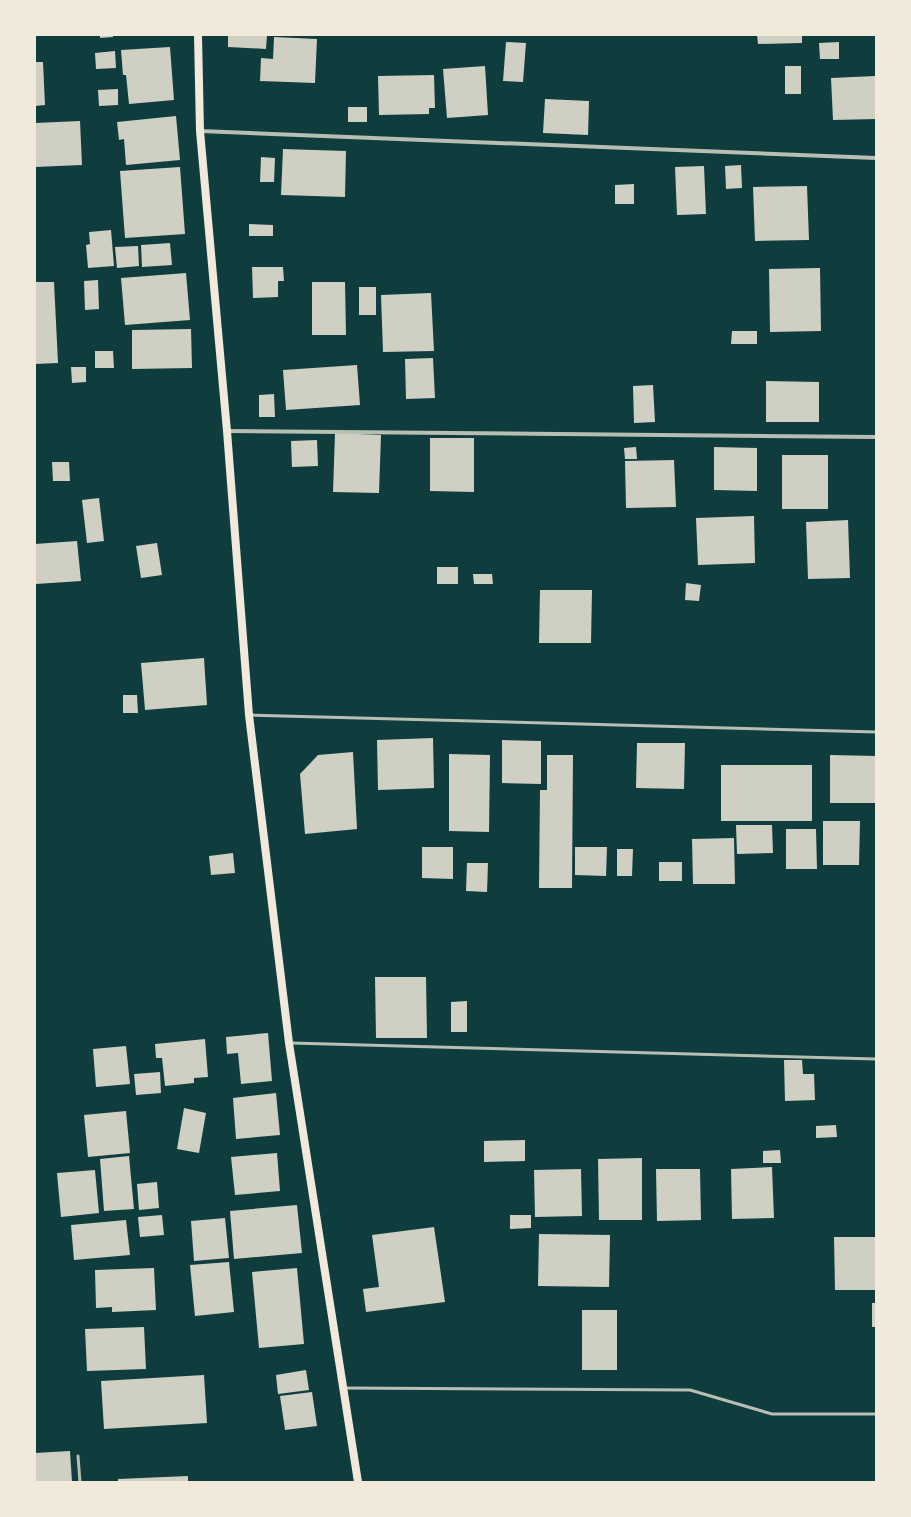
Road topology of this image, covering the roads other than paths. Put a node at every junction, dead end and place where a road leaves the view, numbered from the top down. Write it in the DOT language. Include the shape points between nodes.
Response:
graph roads {
  1 [pos="198,35"];
  2 [pos="200,131"];
  3 [pos="876,158"];
  4 [pos="227,431"];
  5 [pos="876,437"];
  6 [pos="249,715"];
  7 [pos="876,732"];
  8 [pos="289,1043"];
  9 [pos="876,1059"];
  10 [pos="343,1388"];
  11 [pos="876,1414"];
  12 [pos="78,1456"];
  13 [pos="80,1482"];
  14 [pos="358,1482"];
  1 -- 2 [label="main road"];
  2 -- 3 [label="street"];
  2 -- 4 [label="main road"];
  4 -- 5 [label="street"];
  4 -- 6 [label="main road"];
  6 -- 7 [label="lane"];
  6 -- 8 [label="main road"];
  8 -- 9 [label="lane"];
  8 -- 10 [label="main road"];
  10 -- 11 [label="lane" via="690,1390 772,1414"];
  10 -- 14 [label="main road"];
  12 -- 13 [label="lane"];
}
